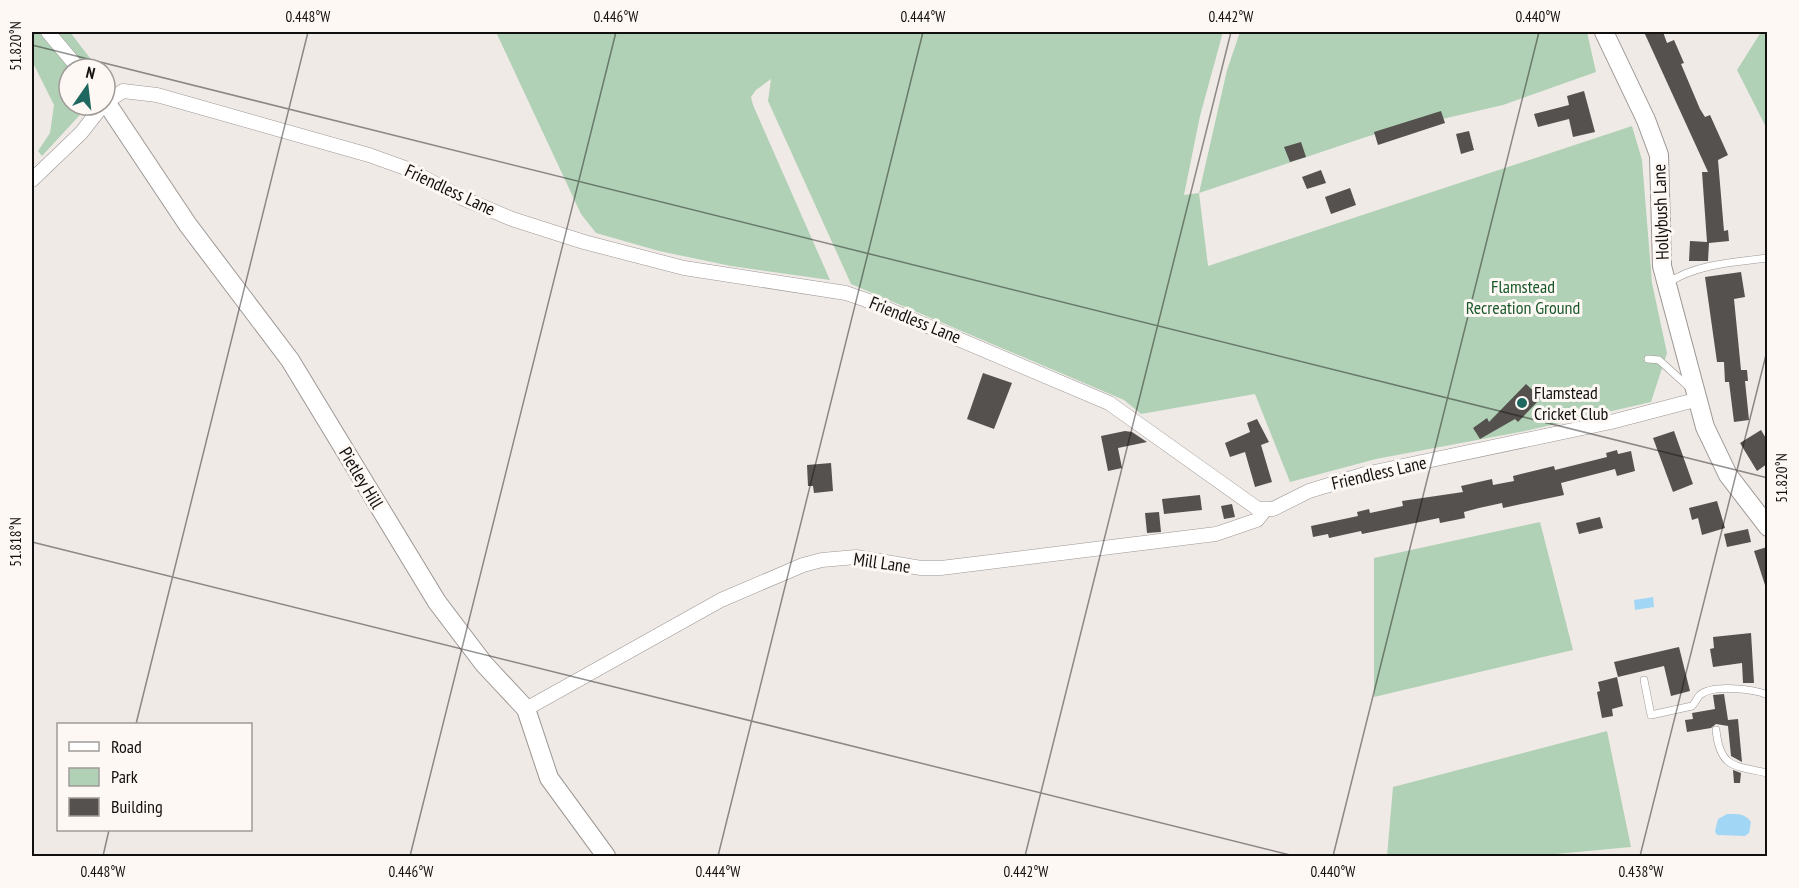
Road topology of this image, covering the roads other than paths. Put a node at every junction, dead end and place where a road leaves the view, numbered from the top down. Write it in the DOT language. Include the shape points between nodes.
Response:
graph roads {
  1 [pos="48,32"];
  2 [pos="1604,32"];
  3 [pos="69,57"];
  4 [pos="117,95"];
  5 [pos="93,117"];
  6 [pos="115,117"];
  7 [pos="32,180"];
  8 [pos="1767,258"];
  9 [pos="1666,284"];
  10 [pos="1647,359"];
  11 [pos="1698,395"];
  12 [pos="1265,510"];
  13 [pos="1767,527"];
  14 [pos="1644,680"];
  15 [pos="1767,695"];
  16 [pos="526,709"];
  17 [pos="1716,730"];
  18 [pos="1767,773"];
  19 [pos="606,856"];
  1 -- 3 [label="street"];
  2 -- 9 [label="street, Hollybush Lane" via="1659,155 1660,243"];
  4 -- 12 [label="street, Friendless Lane" via="123,91 157,95 369,155 408,169 512,219 584,242 684,267 846,293 866,300 1109,403 1197,463 1251,506"];
  5 -- 7 [label="street"];
  6 -- 16 [label="street, Pietley Hill" via="188,225 290,360 443,611"];
  8 -- 9 [label="lane" via="1702,268"];
  9 -- 11 [label="street, Hollybush Lane"];
  10 -- 11 [label="lane" via="1659,360"];
  11 -- 12 [label="street, Friendless Lane" via="1600,424 1353,477"];
  11 -- 13 [label="street, Hollybush Lane" via="1711,443 1741,496"];
  12 -- 16 [label="street, Mill Lane" via="1257,520 1216,534 941,568 856,557 822,560 721,600"];
  14 -- 15 [label="lane" via="1651,715 1692,706 1700,695 1712,690 1754,690"];
  16 -- 19 [label="street, Pietley Hill" via="549,778"];
  17 -- 18 [label="lane" via="1723,759"];
}
